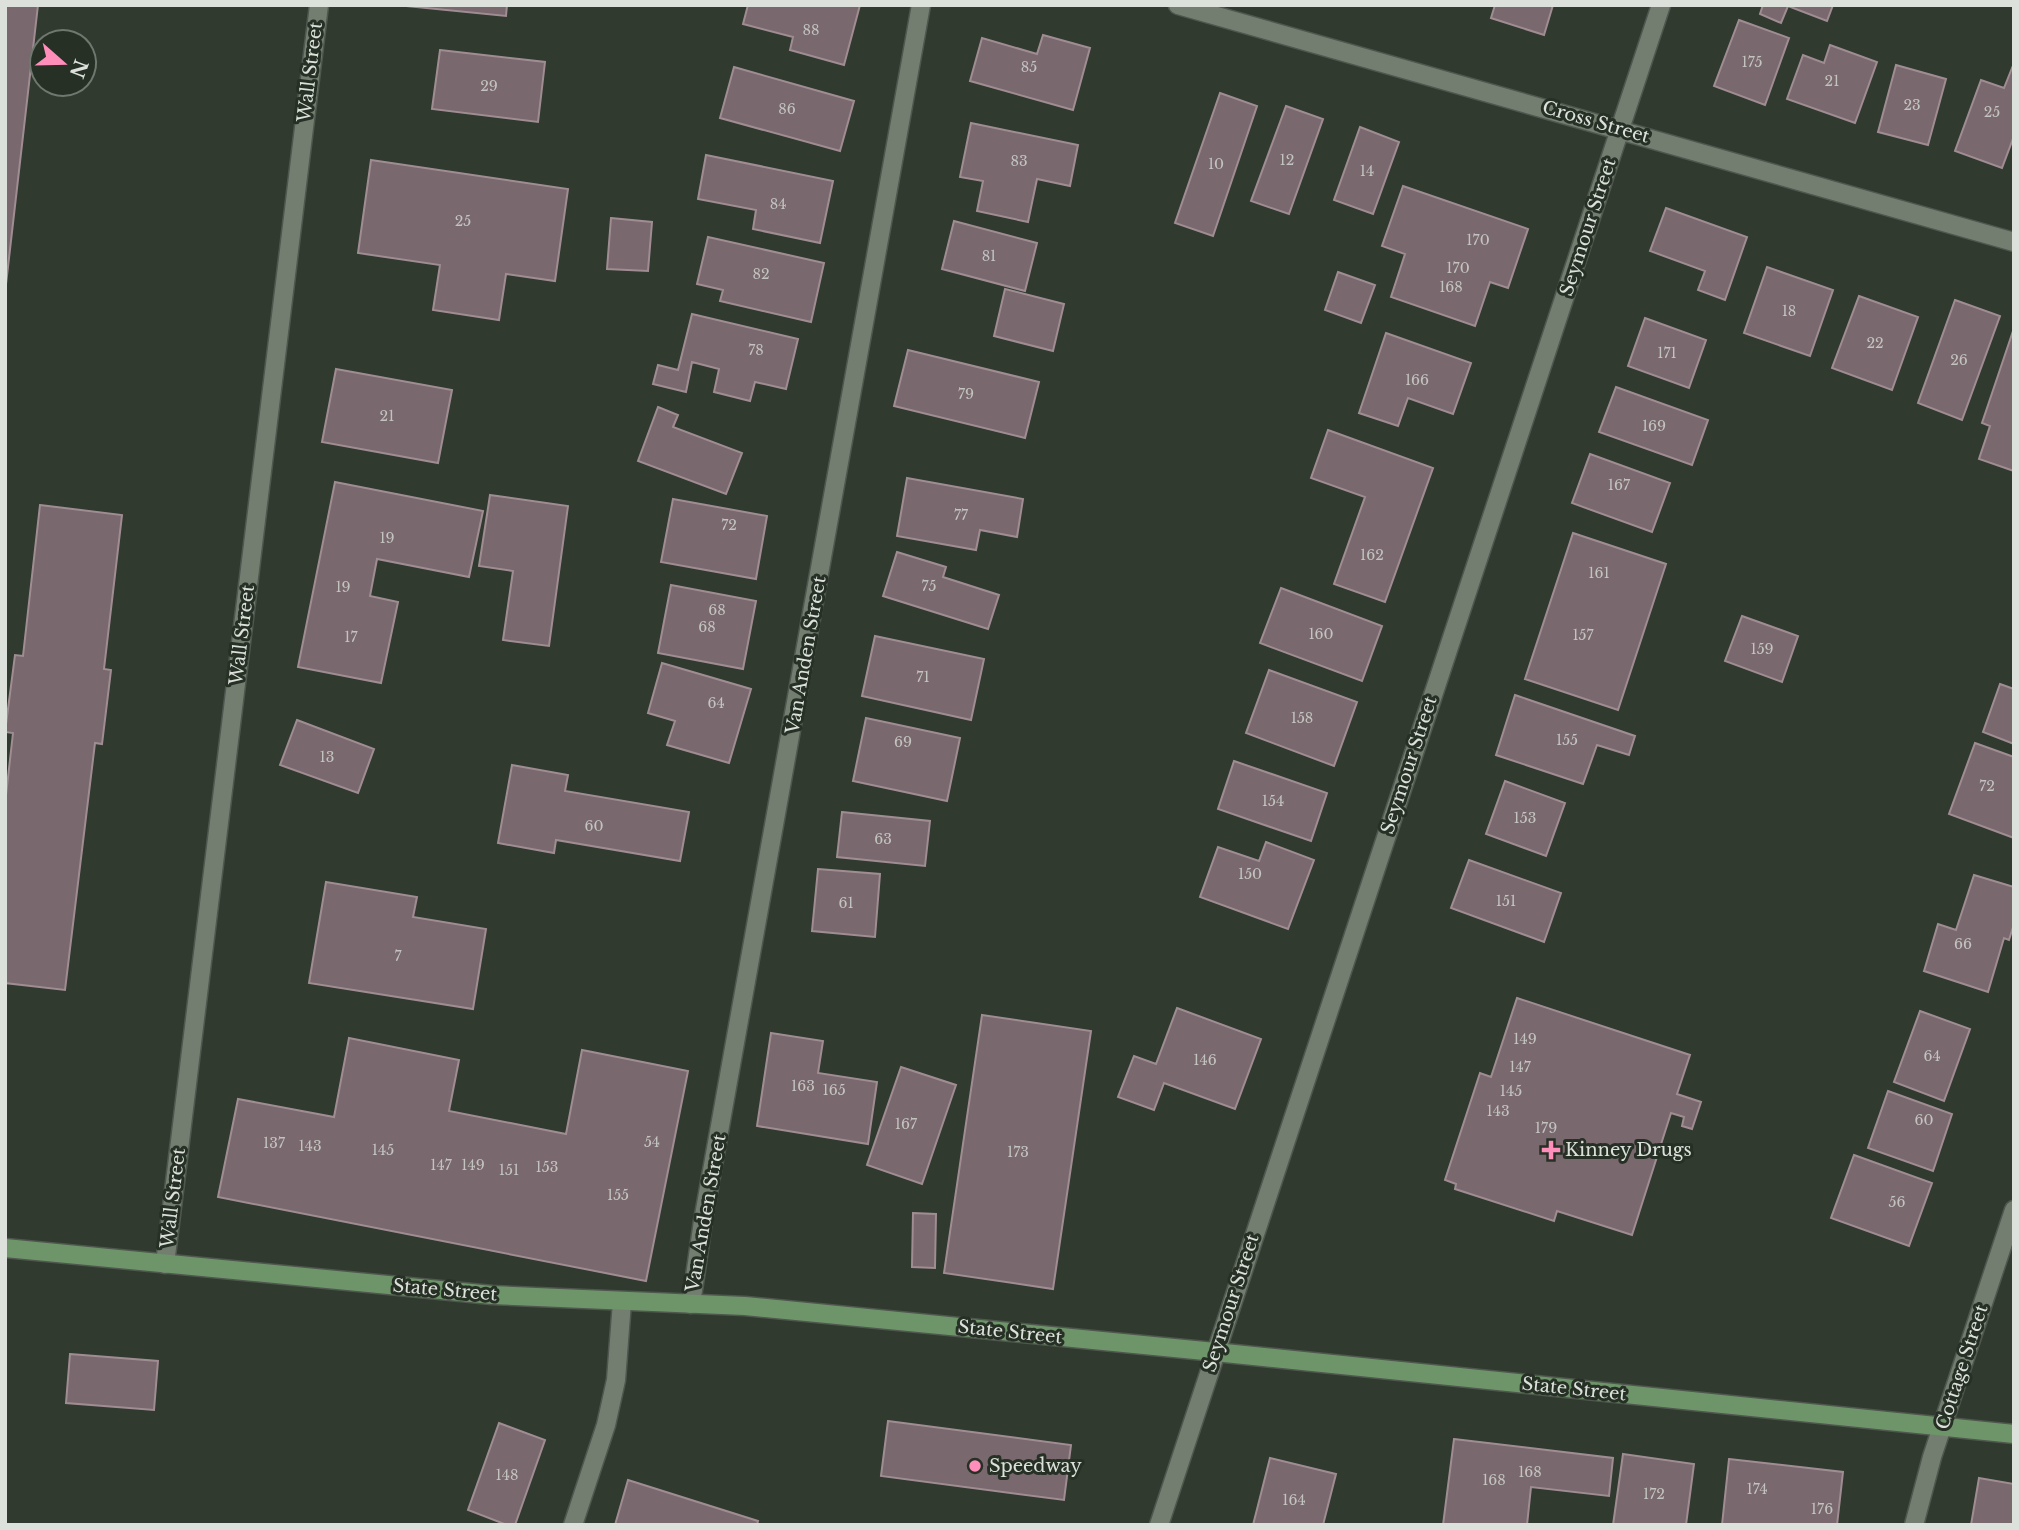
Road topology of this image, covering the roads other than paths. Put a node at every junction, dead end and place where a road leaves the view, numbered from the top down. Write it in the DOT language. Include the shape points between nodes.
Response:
graph roads {
  1 [pos="318,5"];
  2 [pos="921,5"];
  3 [pos="1178,5"];
  4 [pos="1661,5"];
  5 [pos="1620,129"];
  6 [pos="2014,242"];
  7 [pos="2014,1210"];
  8 [pos="5,1248"];
  9 [pos="165,1264"];
  10 [pos="622,1302"];
  11 [pos="691,1304"];
  12 [pos="1215,1352"];
  13 [pos="1943,1427"];
  14 [pos="2014,1434"];
  15 [pos="573,1525"];
  16 [pos="1159,1525"];
  17 [pos="1914,1525"];
  1 -- 9 [label="street, Wall Street"];
  2 -- 11 [label="street, Van Anden Street"];
  3 -- 5 [label="street, Cross Street"];
  4 -- 5 [label="street, Seymour Street"];
  5 -- 6 [label="street, Cross Street"];
  5 -- 12 [label="street, Seymour Street"];
  7 -- 13 [label="street, Cottage Street"];
  8 -- 9 [label="main road, State Street"];
  9 -- 10 [label="main road, State Street" via="492,1295"];
  10 -- 11 [label="main road, State Street"];
  10 -- 15 [label="street" via="614,1391"];
  11 -- 12 [label="main road, State Street"];
  12 -- 13 [label="main road, State Street"];
  12 -- 16 [label="street, Seymour Street"];
  13 -- 14 [label="main road, State Street"];
  13 -- 17 [label="street, Cottage Street"];
}
